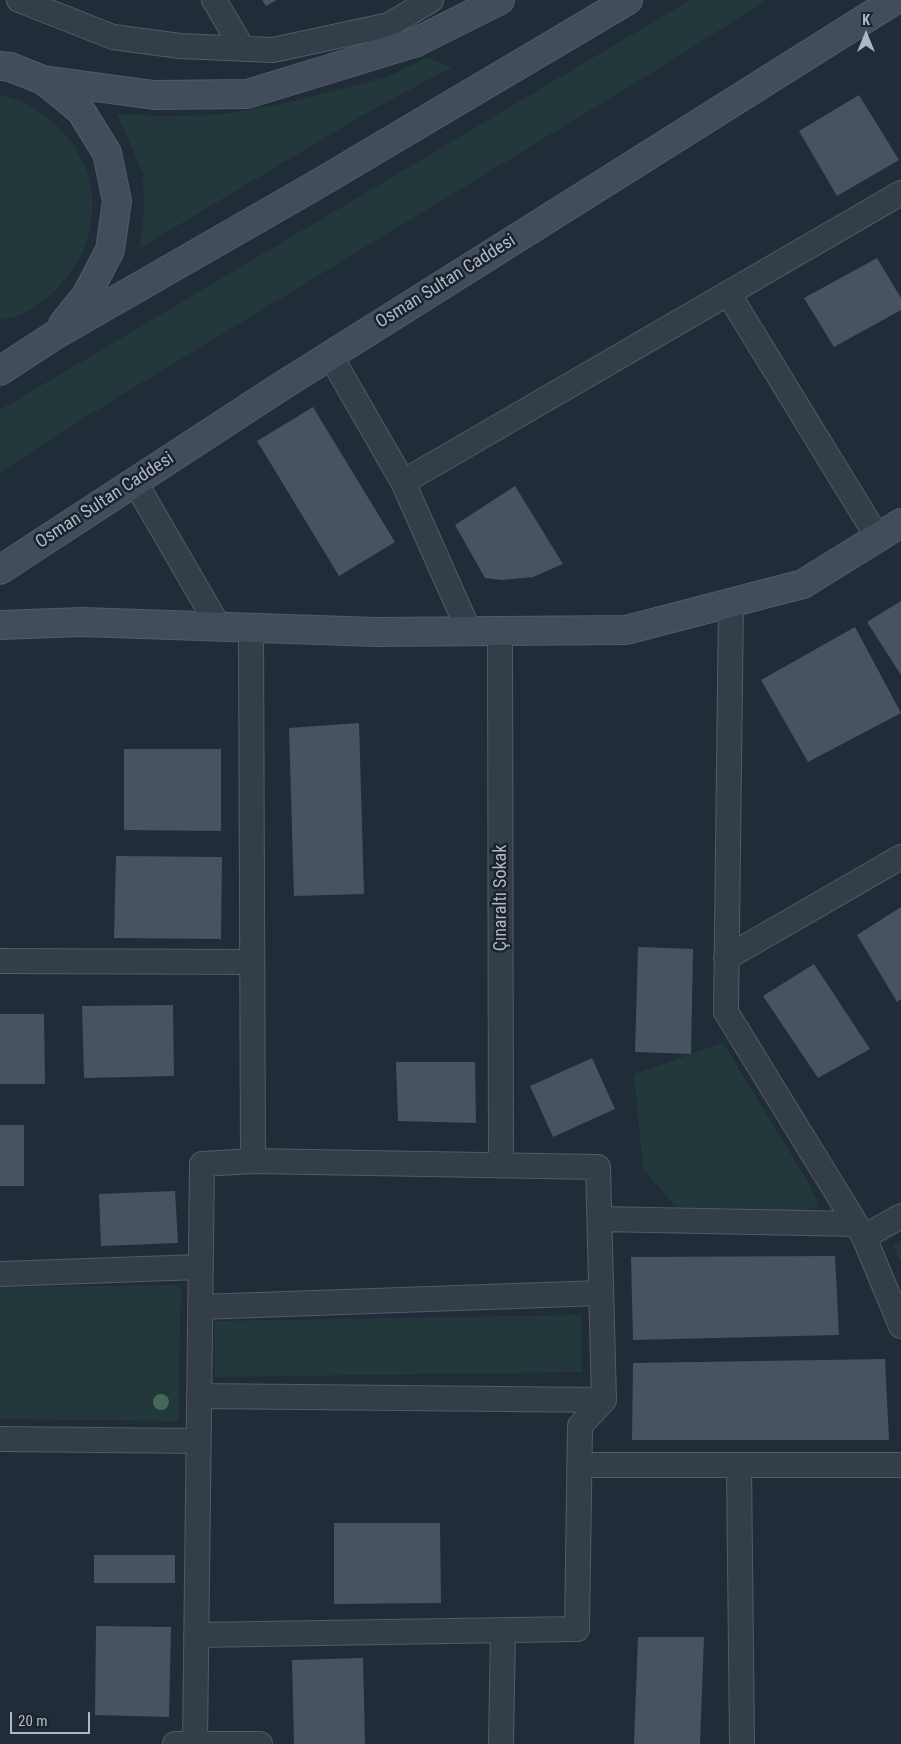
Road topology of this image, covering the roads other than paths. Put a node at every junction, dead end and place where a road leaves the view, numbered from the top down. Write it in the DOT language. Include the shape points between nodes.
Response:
graph roads {
  1 [pos="19,0"];
  2 [pos="214,0"];
  3 [pos="431,0"];
  4 [pos="500,0"];
  5 [pos="628,0"];
  6 [pos="895,0"];
  7 [pos="243,49"];
  8 [pos="0,66"];
  9 [pos="43,80"];
  10 [pos="901,192"];
  11 [pos="728,293"];
  12 [pos="55,335"];
  13 [pos="0,349"];
  14 [pos="32,350"];
  15 [pos="330,355"];
  16 [pos="0,371"];
  17 [pos="135,482"];
  18 [pos="403,482"];
  19 [pos="901,523"];
  20 [pos="878,538"];
  21 [pos="0,570"];
  22 [pos="731,603"];
  23 [pos="0,625"];
  24 [pos="219,627"];
  25 [pos="251,628"];
  26 [pos="469,631"];
  27 [pos="500,631"];
  28 [pos="901,857"];
  29 [pos="726,958"];
  30 [pos="0,961"];
  31 [pos="252,962"];
  32 [pos="254,1161"];
  33 [pos="501,1165"];
  34 [pos="901,1216"];
  35 [pos="600,1219"];
  36 [pos="860,1230"];
  37 [pos="201,1267"];
  38 [pos="0,1274"];
  39 [pos="601,1293"];
  40 [pos="200,1306"];
  41 [pos="901,1326"];
  42 [pos="199,1396"];
  43 [pos="604,1400"];
  44 [pos="0,1439"];
  45 [pos="199,1441"];
  46 [pos="580,1465"];
  47 [pos="739,1465"];
  48 [pos="901,1465"];
  49 [pos="503,1630"];
  50 [pos="196,1635"];
  51 [pos="175,1744"];
  52 [pos="195,1744"];
  53 [pos="260,1744"];
  54 [pos="501,1744"];
  55 [pos="742,1744"];
  1 -- 7 [label="street" via="113,37 180,46"];
  2 -- 7 [label="street"];
  3 -- 7 [label="street" via="389,26 272,50"];
  4 -- 9 [label="street" via="414,43 247,94 154,94"];
  5 -- 12 [label="street"];
  6 -- 15 [label="street, Osman Sultan Caddesi"];
  8 -- 9 [label="street"];
  9 -- 12 [label="street" via="81,111 92,128 107,153 117,201 110,250 87,294"];
  10 -- 11 [label="street"];
  11 -- 18 [label="street"];
  11 -- 20 [label="street"];
  12 -- 14 [label="street"];
  13 -- 14 [label="street"];
  14 -- 16 [label="street"];
  15 -- 17 [label="street, Osman Sultan Caddesi"];
  15 -- 18 [label="street"];
  17 -- 21 [label="street, Osman Sultan Caddesi"];
  17 -- 24 [label="street"];
  18 -- 26 [label="street"];
  19 -- 20 [label="street"];
  20 -- 22 [label="street" via="803,584"];
  22 -- 27 [label="street" via="626,630"];
  22 -- 29 [label="street"];
  23 -- 24 [label="street" via="82,622"];
  24 -- 25 [label="street"];
  25 -- 26 [label="street"];
  25 -- 31 [label="street"];
  26 -- 27 [label="street"];
  27 -- 33 [label="street, Çınaraltı Sokak"];
  28 -- 29 [label="street"];
  29 -- 36 [label="street" via="726,1012"];
  30 -- 31 [label="street"];
  31 -- 32 [label="street"];
  32 -- 33 [label="street"];
  32 -- 37 [label="street" via="202,1164"];
  33 -- 35 [label="street" via="598,1167"];
  34 -- 36 [label="street"];
  35 -- 36 [label="street"];
  35 -- 39 [label="street"];
  36 -- 41 [label="street"];
  37 -- 38 [label="street"];
  37 -- 40 [label="street"];
  39 -- 40 [label="street"];
  39 -- 43 [label="street"];
  40 -- 42 [label="street"];
  42 -- 43 [label="street"];
  42 -- 45 [label="street"];
  43 -- 46 [label="street" via="580,1426"];
  44 -- 45 [label="street"];
  45 -- 50 [label="street"];
  46 -- 47 [label="street"];
  46 -- 49 [label="street" via="577,1628"];
  47 -- 48 [label="street"];
  47 -- 55 [label="street"];
  49 -- 50 [label="street"];
  49 -- 54 [label="street"];
  50 -- 52 [label="street"];
  51 -- 52 [label="street"];
  52 -- 53 [label="street"];
}
